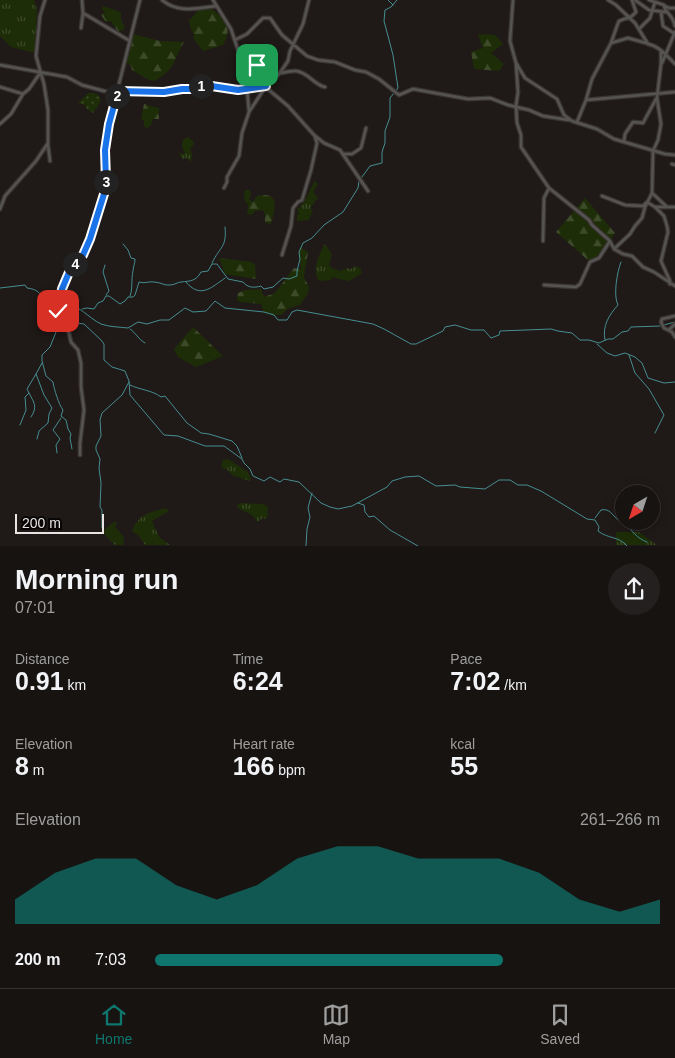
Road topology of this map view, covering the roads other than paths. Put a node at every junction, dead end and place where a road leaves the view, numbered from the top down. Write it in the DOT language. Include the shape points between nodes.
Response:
graph roads {
  1 [pos="45,0"];
  2 [pos="82,0"];
  3 [pos="140,0"];
  4 [pos="162,0"];
  5 [pos="213,0"];
  6 [pos="309,0"];
  7 [pos="513,0"];
  8 [pos="608,0"];
  9 [pos="614,0"];
  10 [pos="634,0"];
  11 [pos="649,0"];
  12 [pos="654,1"];
  13 [pos="616,5"];
  14 [pos="217,6"];
  15 [pos="664,6"];
  16 [pos="675,8"];
  17 [pos="652,10"];
  18 [pos="661,12"];
  19 [pos="666,12"];
  20 [pos="83,13"];
  21 [pos="675,14"];
  22 [pos="629,17"];
  23 [pos="674,20"];
  24 [pos="675,26"];
  25 [pos="81,28"];
  26 [pos="639,28"];
  27 [pos="675,33"];
  28 [pos="235,40"];
  29 [pos="130,42"];
  30 [pos="611,42"];
  31 [pos="648,44"];
  32 [pos="294,45"];
  33 [pos="661,51"];
  34 [pos="242,55"];
  35 [pos="666,55"];
  36 [pos="516,64"];
  37 [pos="662,64"];
  38 [pos="675,64"];
  39 [pos="0,65"];
  40 [pos="260,72"];
  41 [pos="40,73"];
  42 [pos="279,74"];
  43 [pos="266,86"];
  44 [pos="0,87"];
  45 [pos="325,87"];
  46 [pos="248,89"];
  47 [pos="118,91"];
  48 [pos="675,92"];
  49 [pos="23,94"];
  50 [pos="657,96"];
  51 [pos="586,100"];
  52 [pos="516,106"];
  53 [pos="249,112"];
  54 [pos="569,120"];
  55 [pos="577,122"];
  56 [pos="0,124"];
  57 [pos="366,128"];
  58 [pos="315,136"];
  59 [pos="624,142"];
  60 [pos="48,143"];
  61 [pos="653,151"];
  62 [pos="343,153"];
  63 [pos="675,155"];
  64 [pos="50,161"];
  65 [pos="224,188"];
  66 [pos="550,188"];
  67 [pos="368,191"];
  68 [pos="652,193"];
  69 [pos="602,196"];
  70 [pos="647,202"];
  71 [pos="667,206"];
  72 [pos="655,207"];
  73 [pos="675,207"];
  74 [pos="0,209"];
  75 [pos="543,241"];
  76 [pos="610,241"];
  77 [pos="614,249"];
  78 [pos="282,255"];
  79 [pos="544,284"];
  80 [pos="670,284"];
  81 [pos="675,286"];
  82 [pos="675,316"];
  83 [pos="675,324"];
  84 [pos="669,330"];
  85 [pos="675,337"];
  86 [pos="80,454"];
  1 -- 41 [label="street" via="36,40"];
  2 -- 20 [label="street"];
  3 -- 29 [label="street"];
  4 -- 14 [label="street" via="182,10"];
  5 -- 14 [label="street"];
  6 -- 32 [label="street"];
  7 -- 36 [label="street" via="510,42"];
  8 -- 13 [label="street"];
  9 -- 13 [label="street"];
  10 -- 17 [label="street"];
  10 -- 22 [label="street" via="636,12"];
  11 -- 12 [label="street"];
  12 -- 15 [label="street"];
  12 -- 17 [label="street"];
  13 -- 22 [label="street"];
  14 -- 28 [label="street"];
  15 -- 16 [label="street"];
  15 -- 19 [label="street"];
  17 -- 18 [label="street"];
  17 -- 26 [label="street" via="648,21"];
  18 -- 19 [label="street"];
  18 -- 27 [label="street" via="663,26"];
  19 -- 23 [label="street"];
  20 -- 25 [label="street"];
  20 -- 29 [label="street"];
  21 -- 23 [label="street"];
  22 -- 26 [label="street"];
  22 -- 30 [label="street" via="616,26"];
  23 -- 24 [label="street"];
  26 -- 31 [label="street"];
  27 -- 35 [label="street"];
  28 -- 32 [label="street" via="268,17"];
  28 -- 34 [label="street"];
  29 -- 47 [label="street"];
  30 -- 31 [label="street" via="628,38"];
  30 -- 51 [label="street" via="594,74"];
  31 -- 33 [label="street"];
  32 -- 42 [label="street"];
  32 -- 52 [label="street" via="314,59 335,62 373,75 399,95 413,89 424,90 468,100 490,98"];
  33 -- 35 [label="street"];
  33 -- 37 [label="street"];
  34 -- 40 [label="street" via="255,63"];
  34 -- 46 [label="street"];
  35 -- 37 [label="street"];
  35 -- 38 [label="street"];
  36 -- 52 [label="street"];
  36 -- 54 [label="street" via="525,78 557,99"];
  37 -- 50 [label="street"];
  39 -- 41 [label="street"];
  40 -- 42 [label="street"];
  40 -- 43 [label="street"];
  41 -- 47 [label="street" via="67,77 94,89"];
  41 -- 49 [label="street"];
  41 -- 60 [label="street" via="48,110"];
  42 -- 43 [label="street"];
  42 -- 45 [label="street" via="300,72"];
  43 -- 46 [label="street"];
  43 -- 53 [label="street"];
  43 -- 58 [label="street"];
  44 -- 49 [label="street"];
  46 -- 47 [label="street" via="231,90 205,85 164,92"];
  46 -- 53 [label="street"];
  47 -- 86 [label="street" via="105,150 104,194 90,239 83,255 70,270 58,304 58,314 78,350 80,363 84,410"];
  48 -- 50 [label="street"];
  49 -- 56 [label="street" via="16,108"];
  50 -- 51 [label="street"];
  50 -- 59 [label="street" via="643,123 633,122"];
  50 -- 61 [label="street" via="661,124"];
  51 -- 55 [label="street"];
  52 -- 54 [label="street" via="543,116"];
  52 -- 66 [label="street" via="521,147"];
  53 -- 65 [label="street" via="239,156"];
  54 -- 55 [label="street"];
  55 -- 59 [label="street"];
  57 -- 62 [label="street" via="361,148 352,154"];
  58 -- 62 [label="street"];
  58 -- 78 [label="street" via="317,143 307,188 302,200 293,208"];
  59 -- 61 [label="street"];
  60 -- 64 [label="street"];
  60 -- 74 [label="street" via="5,196"];
  61 -- 63 [label="street"];
  61 -- 68 [label="street"];
  62 -- 67 [label="street"];
  66 -- 75 [label="street" via="544,198"];
  66 -- 76 [label="street"];
  68 -- 70 [label="street"];
  68 -- 71 [label="street"];
  69 -- 70 [label="street" via="625,205 643,206"];
  70 -- 72 [label="street"];
  70 -- 77 [label="street" via="642,218"];
  71 -- 72 [label="street"];
  71 -- 73 [label="street"];
  72 -- 80 [label="street" via="664,216 668,232 661,259"];
  76 -- 77 [label="street"];
  76 -- 79 [label="street" via="599,258 590,262 576,287"];
  77 -- 80 [label="street" via="632,256"];
  80 -- 81 [label="street"];
  82 -- 84 [label="street" via="661,320 663,327"];
  83 -- 84 [label="street"];
  84 -- 85 [label="street"];
}
